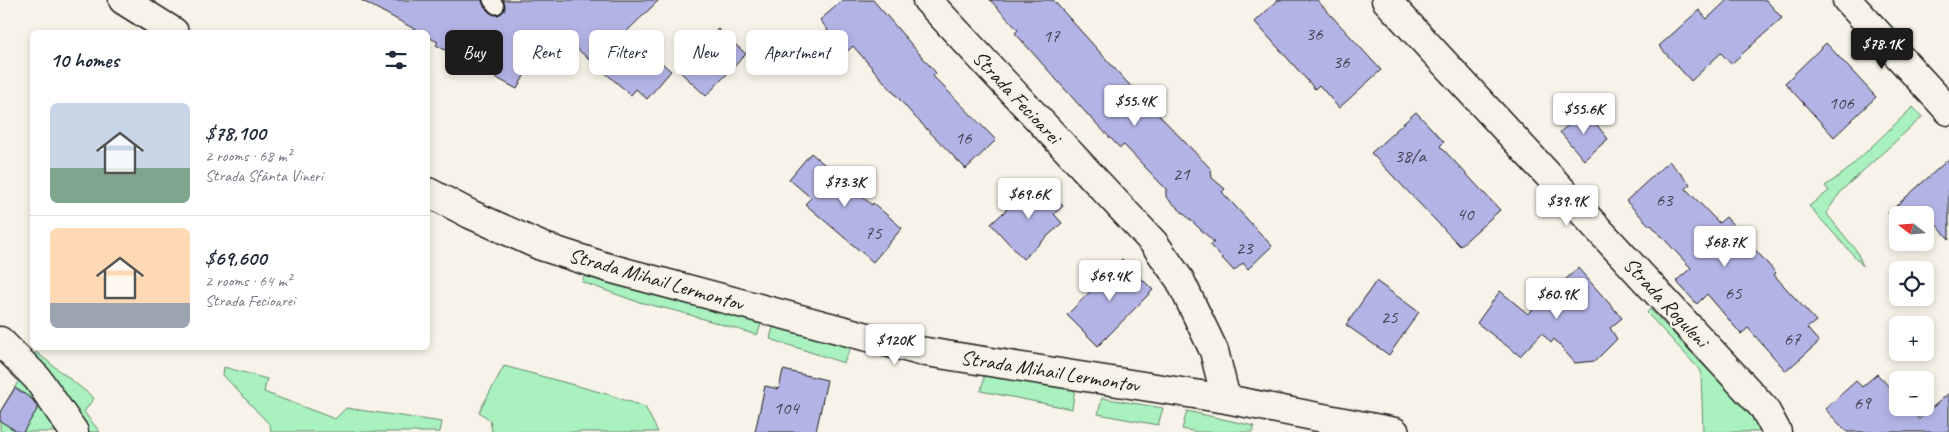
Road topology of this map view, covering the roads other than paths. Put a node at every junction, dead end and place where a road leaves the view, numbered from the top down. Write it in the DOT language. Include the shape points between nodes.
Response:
graph roads {
  1 [pos="123,0"];
  2 [pos="927,0"];
  3 [pos="1386,0"];
  4 [pos="1847,0"];
  5 [pos="171,30"];
  6 [pos="1949,110"];
  7 [pos="430,193"];
  8 [pos="0,341"];
  9 [pos="1226,399"];
  10 [pos="74,432"];
  11 [pos="1395,432"];
  12 [pos="1777,432"];
  1 -- 5 [label="street"];
  2 -- 9 [label="street, Strada Fecioarei" via="1154,244 1180,280 1214,351"];
  3 -- 12 [label="street, Strada Roguleni" via="1764,408"];
  4 -- 6 [label="street"];
  7 -- 9 [label="street, Strada Mihail Lermontov" via="541,246 609,268 920,351"];
  8 -- 10 [label="street" via="37,378"];
  9 -- 11 [label="street, Strada Mihail Lermontov"];
}
